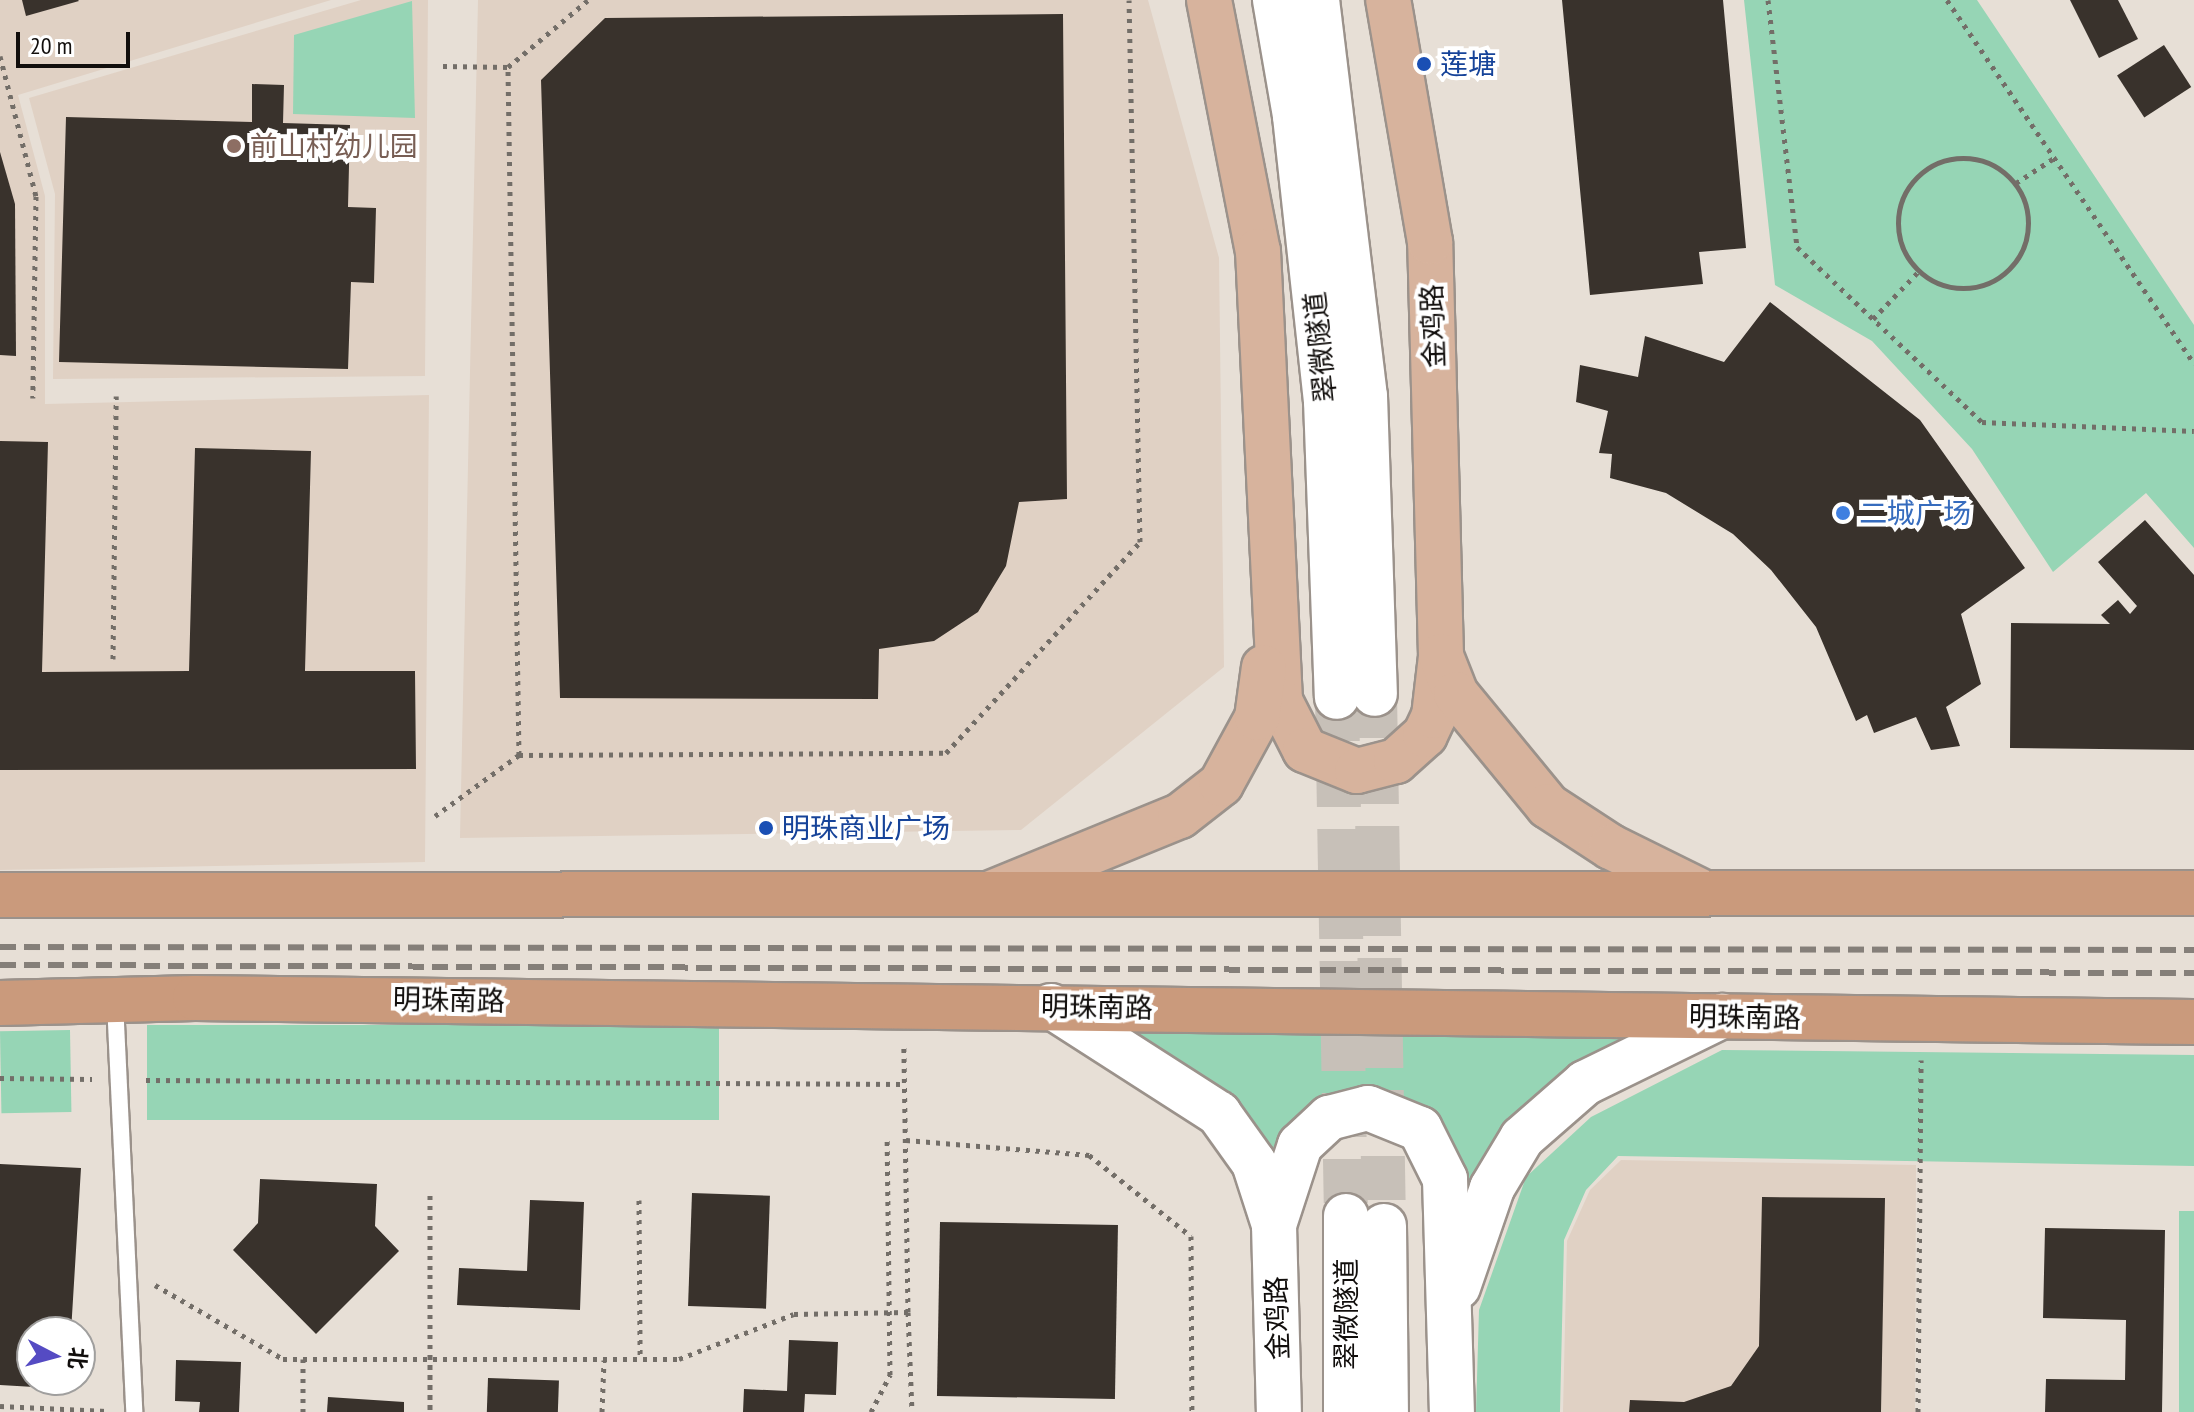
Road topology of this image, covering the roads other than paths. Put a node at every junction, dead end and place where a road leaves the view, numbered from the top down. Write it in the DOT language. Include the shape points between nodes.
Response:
graph roads {
  1 [pos="1209,0"];
  2 [pos="1275,0"];
  3 [pos="1317,0"];
  4 [pos="1388,0"];
  5 [pos="1273,609"];
  6 [pos="1441,656"];
  7 [pos="1702,892"];
  8 [pos="991,893"];
  9 [pos="2194,893"];
  10 [pos="0,895"];
  11 [pos="115,1000"];
  12 [pos="0,1003"];
  13 [pos="1051,1006"];
  14 [pos="1722,1016"];
  15 [pos="2194,1022"];
  16 [pos="1274,1225"];
  17 [pos="1451,1304"];
  18 [pos="134,1412"];
  19 [pos="1279,1412"];
  20 [pos="1346,1412"];
  21 [pos="1386,1412"];
  22 [pos="1452,1412"];
  1 -- 5 [label="main road" via="1258,251"];
  2 -- 3 [label="main road, 翠微隧道" via="1295,116 1356,695 1365,396"];
  4 -- 6 [label="main road, 金鸡路" via="1430,242"];
  5 -- 6 [label="main road" via="1284,719 1305,750 1339,768 1377,769 1412,750 1434,716"];
  5 -- 8 [label="main road" via="1257,718 1221,784 1180,816"];
  6 -- 7 [label="main road" via="1456,694 1548,806 1611,847"];
  7 -- 8 [label="highway"];
  7 -- 9 [label="highway"];
  8 -- 10 [label="highway"];
  11 -- 12 [label="highway, 明珠南路"];
  11 -- 13 [label="highway, 明珠南路"];
  11 -- 18 [label="lane"];
  13 -- 14 [label="highway, 明珠南路"];
  13 -- 16 [label="main road" via="1219,1114 1254,1163"];
  14 -- 15 [label="highway, 明珠南路"];
  14 -- 17 [label="main road" via="1585,1083 1522,1138 1492,1188"];
  16 -- 17 [label="main road" via="1291,1164 1313,1130 1348,1111 1368,1108 1404,1118 1432,1143 1445,1179"];
  16 -- 19 [label="main road, 金鸡路"];
  17 -- 22 [label="main road"];
  20 -- 21 [label="main road, 翠微隧道" via="1365,1221"];
}
